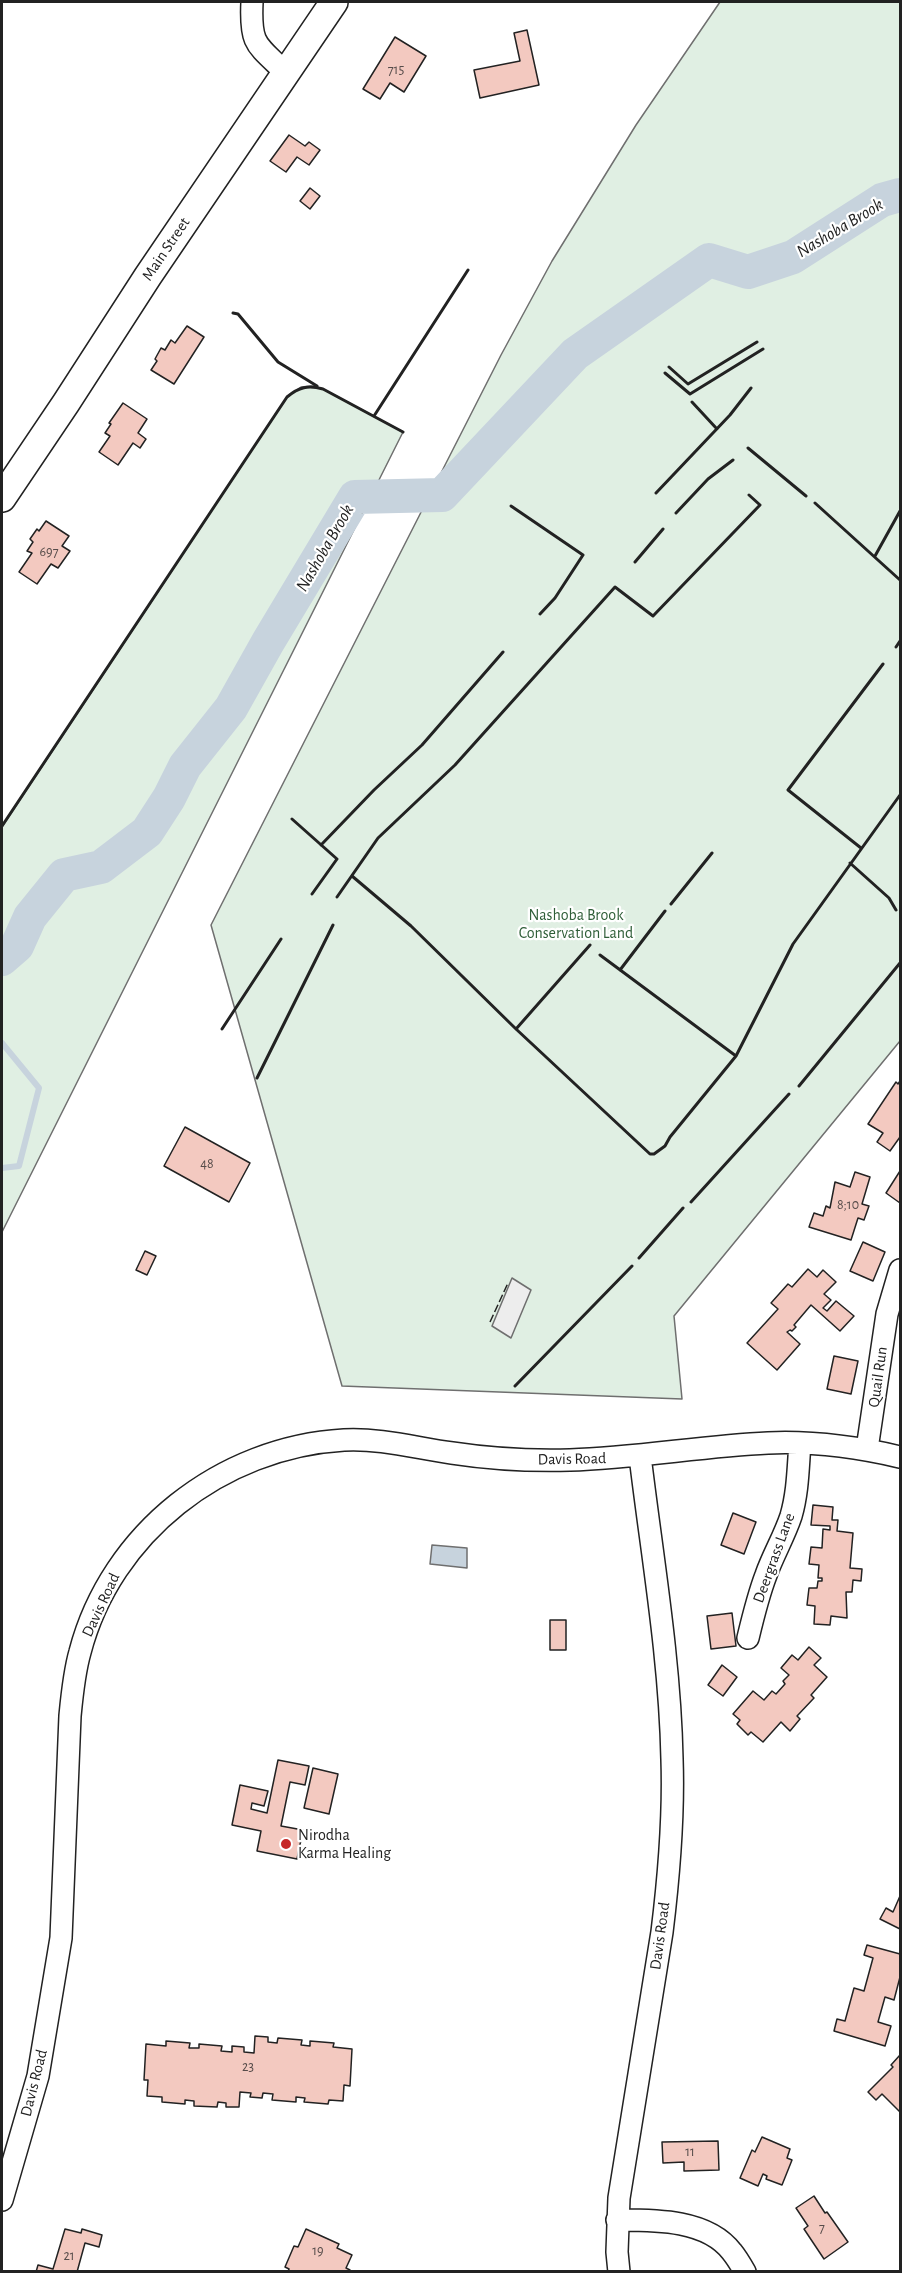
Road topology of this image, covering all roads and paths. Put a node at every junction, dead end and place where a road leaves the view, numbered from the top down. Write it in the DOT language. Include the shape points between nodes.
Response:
graph roads {
  1 [pos="252,2"];
  2 [pos="334,2"];
  3 [pos="286,73"];
  4 [pos="2,498"];
  5 [pos="900,1270"];
  6 [pos="800,1443"];
  7 [pos="867,1449"];
  8 [pos="640,1456"];
  9 [pos="900,1457"];
  10 [pos="748,1638"];
  11 [pos="2,2200"];
  12 [pos="618,2220"];
  13 [pos="619,2271"];
  14 [pos="745,2271"];
  1 -- 3 [label="street" via="256,44"];
  2 -- 3 [label="main road, Main Street"];
  3 -- 4 [label="main road, Main Street"];
  5 -- 7 [label="street, Quail Run" via="887,1314"];
  6 -- 7 [label="street, Davis Road"];
  6 -- 8 [label="street, Davis Road"];
  6 -- 10 [label="street, Deergrass Lane" via="792,1514 766,1574"];
  7 -- 9 [label="street, Davis Road"];
  8 -- 11 [label="street, Davis Road" via="540,1460 454,1454 378,1440 312,1443 280,1450 219,1475 191,1493 142,1537 105,1590 80,1651 73,1684 62,1938 38,2076"];
  8 -- 12 [label="street, Davis Road" via="670,1704 672,1782 667,1892"];
  12 -- 13 [label="street, Davis Road"];
  12 -- 14 [label="street" via="693,2227 714,2236 731,2250"];
}
